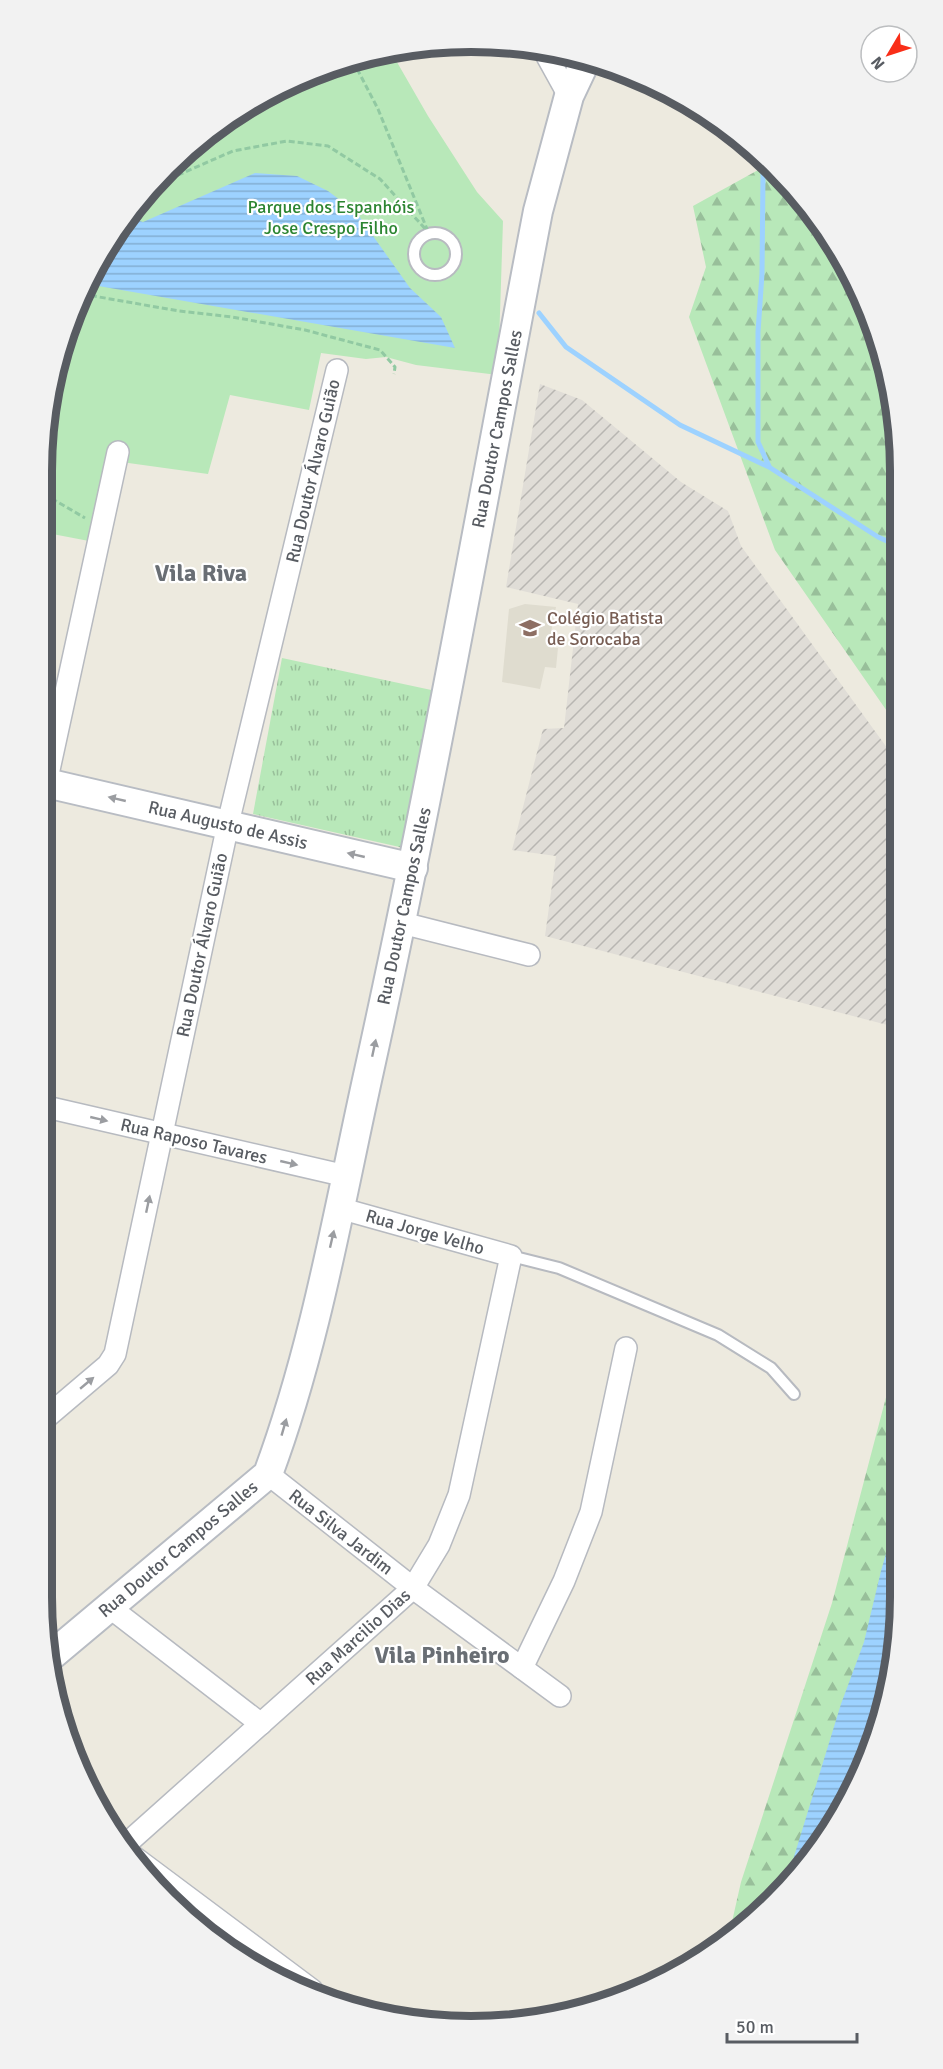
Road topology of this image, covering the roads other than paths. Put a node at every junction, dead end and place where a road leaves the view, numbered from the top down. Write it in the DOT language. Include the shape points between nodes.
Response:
graph roads {
  1 [pos="549,60"];
  2 [pos="582,68"];
  3 [pos="569,96"];
  4 [pos="429,233"];
  5 [pos="337,370"];
  6 [pos="118,452"];
  7 [pos="52,749"];
  8 [pos="52,791"];
  9 [pos="228,825"];
  10 [pos="413,868"];
  11 [pos="402,923"];
  12 [pos="529,955"];
  13 [pos="52,1108"];
  14 [pos="162,1134"];
  15 [pos="346,1176"];
  16 [pos="339,1208"];
  17 [pos="511,1256"];
  18 [pos="626,1348"];
  19 [pos="794,1394"];
  20 [pos="52,1413"];
  21 [pos="268,1474"];
  22 [pos="413,1588"];
  23 [pos="108,1606"];
  24 [pos="56,1652"];
  25 [pos="522,1668"];
  26 [pos="560,1696"];
  27 [pos="261,1724"];
  28 [pos="130,1840"];
  29 [pos="155,1873"];
  30 [pos="295,1977"];
  1 -- 3 [label="street"];
  2 -- 3 [label="main road, Rua Doutor Campos Salles"];
  3 -- 10 [label="main road, Rua Doutor Campos Salles" via="538,211"];
  4 -- 4 [label="lane" via="417,241 413,255 418,268 424,273 445,273 454,263 456,250 443,234"];
  5 -- 9 [label="street, Rua Doutor Álvaro Guião"];
  6 -- 7 [label="street"];
  9 -- 8 [label="main road, Rua Augusto de Assis, one-way"];
  10 -- 9 [label="main road, Rua Augusto de Assis, one-way"];
  9 -- 14 [label="street, Rua Doutor Álvaro Guião"];
  10 -- 11 [label="main road, Rua Doutor Campos Salles"];
  11 -- 12 [label="street"];
  15 -- 11 [label="main road, Rua Doutor Campos Salles, one-way"];
  13 -- 14 [label="street, Rua Raposo Tavares, one-way"];
  14 -- 15 [label="street, Rua Raposo Tavares, one-way"];
  20 -- 14 [label="street, Rua Doutor Álvaro Guião, one-way" via="108,1365 115,1354"];
  15 -- 16 [label="main road, Rua Doutor Campos Salles"];
  16 -- 17 [label="street, Rua Jorge Velho"];
  21 -- 16 [label="main road, Rua Doutor Campos Salles, one-way" via="311,1336"];
  17 -- 19 [label="lane" via="560,1268 718,1335 771,1368"];
  17 -- 22 [label="street, Rua Marcilio Dias" via="459,1495 440,1545"];
  18 -- 25 [label="street" via="591,1512 564,1581"];
  21 -- 22 [label="street, Rua Silva Jardim"];
  21 -- 23 [label="main road, Rua Doutor Campos Salles"];
  22 -- 25 [label="street, Rua Silva Jardim"];
  22 -- 27 [label="street, Rua Marcilio Dias"];
  23 -- 24 [label="main road, Rua Doutor Campos Salles"];
  23 -- 27 [label="street"];
  25 -- 26 [label="street, Rua Silva Jardim"];
  27 -- 28 [label="street, Rua Marcilio Dias"];
  29 -- 30 [label="street"];
}
